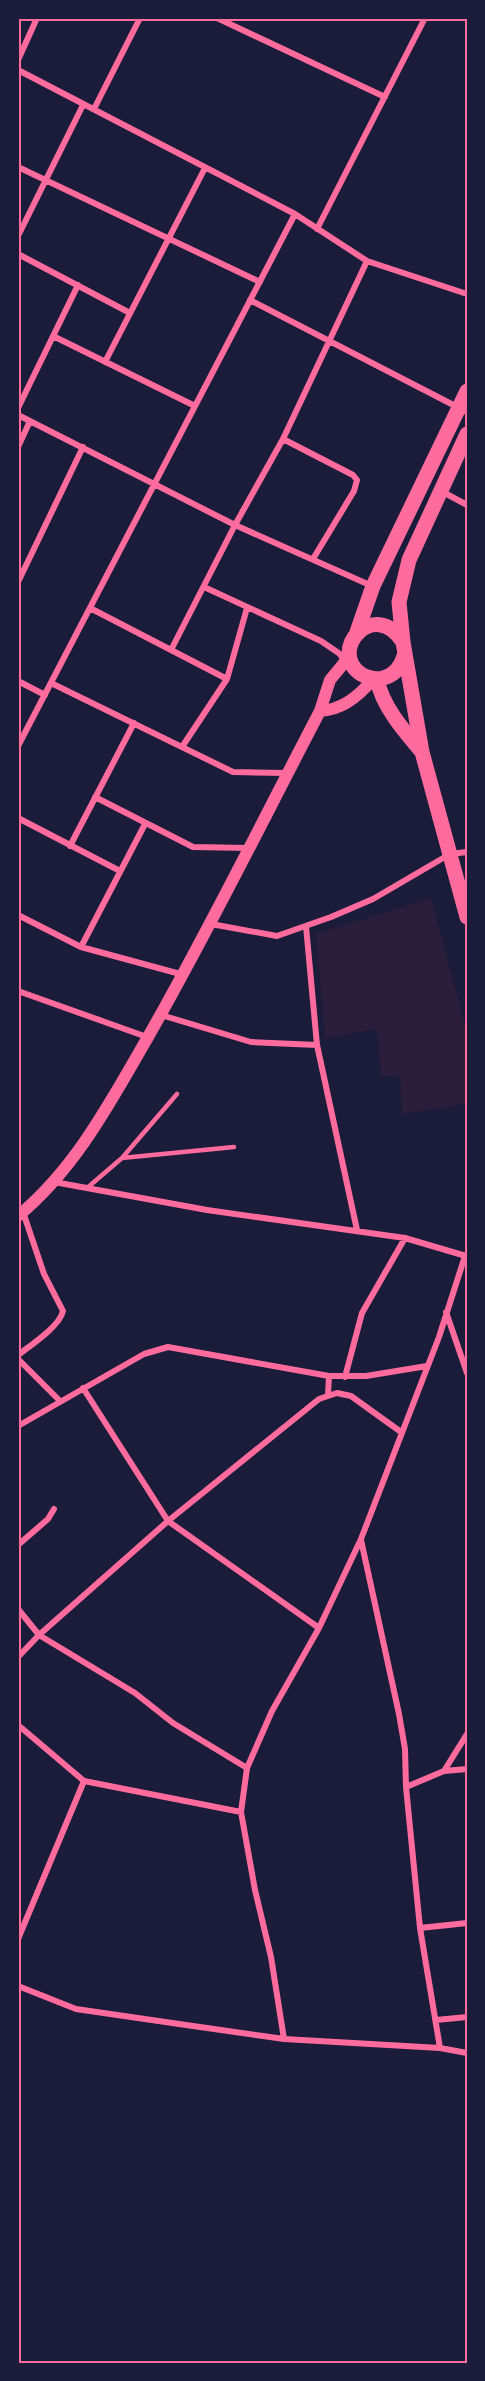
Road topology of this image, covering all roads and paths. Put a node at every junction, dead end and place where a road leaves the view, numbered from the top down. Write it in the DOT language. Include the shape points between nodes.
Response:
graph roads {
  1 [pos="37,18"];
  2 [pos="140,18"];
  3 [pos="217,18"];
  4 [pos="241,18"];
  5 [pos="426,18"];
  6 [pos="236,27"];
  7 [pos="18,60"];
  8 [pos="18,70"];
  9 [pos="385,97"];
  10 [pos="83,105"];
  11 [pos="94,110"];
  12 [pos="18,168"];
  13 [pos="205,168"];
  14 [pos="46,182"];
  15 [pos="295,214"];
  16 [pos="317,229"];
  17 [pos="18,236"];
  18 [pos="169,237"];
  19 [pos="18,254"];
  20 [pos="367,261"];
  21 [pos="260,282"];
  22 [pos="78,285"];
  23 [pos="467,294"];
  24 [pos="250,300"];
  25 [pos="130,313"];
  26 [pos="53,336"];
  27 [pos="330,341"];
  28 [pos="105,362"];
  29 [pos="467,391"];
  30 [pos="195,406"];
  31 [pos="18,408"];
  32 [pos="463,410"];
  33 [pos="18,415"];
  34 [pos="30,421"];
  35 [pos="467,434"];
  36 [pos="284,439"];
  37 [pos="18,447"];
  38 [pos="83,447"];
  39 [pos="154,484"];
  40 [pos="440,491"];
  41 [pos="467,505"];
  42 [pos="235,525"];
  43 [pos="313,559"];
  44 [pos="18,582"];
  45 [pos="372,586"];
  46 [pos="204,587"];
  47 [pos="90,608"];
  48 [pos="247,608"];
  49 [pos="357,633"];
  50 [pos="403,649"];
  51 [pos="171,650"];
  52 [pos="347,659"];
  53 [pos="227,679"];
  54 [pos="375,679"];
  55 [pos="18,681"];
  56 [pos="51,683"];
  57 [pos="45,695"];
  58 [pos="320,711"];
  59 [pos="134,723"];
  60 [pos="18,746"];
  61 [pos="182,747"];
  62 [pos="422,752"];
  63 [pos="288,773"];
  64 [pos="95,798"];
  65 [pos="18,818"];
  66 [pos="145,824"];
  67 [pos="70,846"];
  68 [pos="250,848"];
  69 [pos="467,852"];
  70 [pos="450,854"];
  71 [pos="120,871"];
  72 [pos="18,915"];
  73 [pos="467,917"];
  74 [pos="211,924"];
  75 [pos="306,926"];
  76 [pos="81,947"];
  77 [pos="184,975"];
  78 [pos="18,991"];
  79 [pos="161,1015"];
  80 [pos="148,1037"];
  81 [pos="317,1045"];
  82 [pos="177,1094"];
  83 [pos="234,1147"];
  84 [pos="122,1158"];
  85 [pos="54,1182"];
  86 [pos="87,1188"];
  87 [pos="20,1214"];
  88 [pos="357,1230"];
  89 [pos="405,1238"];
  90 [pos="466,1256"];
  91 [pos="445,1312"];
  92 [pos="18,1357"];
  93 [pos="427,1366"];
  94 [pos="467,1373"];
  95 [pos="329,1376"];
  96 [pos="345,1377"];
  97 [pos="83,1388"];
  98 [pos="328,1395"];
  99 [pos="60,1401"];
  100 [pos="18,1426"];
  101 [pos="400,1432"];
  102 [pos="54,1509"];
  103 [pos="168,1521"];
  104 [pos="361,1539"];
  105 [pos="18,1545"];
  106 [pos="18,1609"];
  107 [pos="319,1628"];
  108 [pos="39,1635"];
  109 [pos="18,1657"];
  110 [pos="18,1725"];
  111 [pos="467,1735"];
  112 [pos="247,1768"];
  113 [pos="467,1769"];
  114 [pos="444,1771"];
  115 [pos="84,1781"];
  116 [pos="406,1787"];
  117 [pos="241,1812"];
  118 [pos="467,1923"];
  119 [pos="420,1928"];
  120 [pos="18,1939"];
  121 [pos="18,1986"];
  122 [pos="467,2017"];
  123 [pos="436,2020"];
  124 [pos="284,2039"];
  125 [pos="440,2048"];
  126 [pos="467,2053"];
  1 -- 7 [label="street"];
  2 -- 11 [label="street"];
  3 -- 6 [label="street"];
  4 -- 6 [label="street"];
  5 -- 9 [label="street"];
  6 -- 9 [label="street"];
  8 -- 10 [label="street"];
  9 -- 16 [label="street"];
  10 -- 11 [label="street"];
  10 -- 14 [label="street"];
  11 -- 13 [label="street"];
  12 -- 14 [label="street"];
  13 -- 15 [label="street"];
  13 -- 18 [label="street"];
  14 -- 17 [label="street"];
  14 -- 18 [label="street"];
  15 -- 16 [label="street"];
  15 -- 21 [label="street"];
  16 -- 20 [label="street"];
  18 -- 21 [label="street"];
  18 -- 25 [label="street"];
  19 -- 22 [label="street"];
  20 -- 23 [label="street"];
  20 -- 27 [label="street"];
  21 -- 24 [label="street"];
  22 -- 25 [label="street"];
  22 -- 26 [label="street"];
  24 -- 27 [label="street"];
  24 -- 30 [label="street"];
  25 -- 28 [label="street"];
  26 -- 28 [label="street"];
  26 -- 31 [label="street"];
  27 -- 32 [label="street"];
  27 -- 36 [label="street"];
  28 -- 30 [label="street"];
  29 -- 32 [label="main road"];
  30 -- 39 [label="street"];
  32 -- 45 [label="main road"];
  33 -- 34 [label="street"];
  34 -- 37 [label="street"];
  34 -- 38 [label="street"];
  35 -- 40 [label="main road"];
  36 -- 42 [label="street"];
  36 -- 43 [label="street" via="357,480"];
  38 -- 39 [label="street"];
  38 -- 44 [label="street"];
  39 -- 42 [label="street"];
  39 -- 47 [label="street"];
  40 -- 41 [label="street"];
  40 -- 50 [label="main road" via="404,577 399,602"];
  42 -- 43 [label="street"];
  42 -- 46 [label="street"];
  43 -- 45 [label="street"];
  45 -- 49 [label="main road"];
  46 -- 48 [label="street"];
  46 -- 51 [label="street"];
  47 -- 51 [label="street"];
  47 -- 56 [label="street"];
  48 -- 52 [label="street" via="321,641"];
  48 -- 53 [label="street"];
  49 -- 50 [label="main road" via="366,626 388,626 397,633"];
  49 -- 52 [label="main road"];
  50 -- 54 [label="main road" via="402,663 392,675"];
  50 -- 62 [label="main road"];
  51 -- 53 [label="street"];
  52 -- 54 [label="main road" via="357,671"];
  52 -- 58 [label="main road" via="330,680"];
  53 -- 61 [label="street"];
  54 -- 58 [label="main road" via="340,707"];
  54 -- 62 [label="main road" via="387,704"];
  55 -- 57 [label="street"];
  56 -- 57 [label="street"];
  56 -- 59 [label="street"];
  57 -- 60 [label="street"];
  58 -- 63 [label="main road"];
  59 -- 61 [label="street"];
  59 -- 64 [label="street"];
  61 -- 63 [label="street" via="233,772"];
  62 -- 70 [label="main road"];
  63 -- 68 [label="main road"];
  64 -- 66 [label="street"];
  64 -- 67 [label="street"];
  65 -- 67 [label="street"];
  66 -- 68 [label="street" via="193,847"];
  66 -- 71 [label="street"];
  67 -- 71 [label="street"];
  68 -- 74 [label="main road"];
  69 -- 70 [label="street"];
  70 -- 73 [label="main road"];
  70 -- 75 [label="street" via="373,899"];
  71 -- 76 [label="street"];
  72 -- 76 [label="street"];
  74 -- 75 [label="street" via="277,936"];
  74 -- 77 [label="main road"];
  75 -- 81 [label="street"];
  76 -- 77 [label="street"];
  77 -- 79 [label="main road"];
  78 -- 80 [label="street"];
  79 -- 80 [label="main road"];
  79 -- 81 [label="street" via="251,1042"];
  80 -- 85 [label="main road" via="102,1118"];
  81 -- 88 [label="street"];
  82 -- 84 [label="lane"];
  83 -- 84 [label="lane"];
  84 -- 86 [label="lane"];
  85 -- 86 [label="street"];
  85 -- 87 [label="main road"];
  86 -- 88 [label="street" via="207,1210"];
  87 -- 92 [label="street" via="63,1311 61,1318"];
  88 -- 89 [label="street"];
  89 -- 90 [label="street"];
  89 -- 96 [label="street" via="362,1313"];
  90 -- 91 [label="street"];
  91 -- 93 [label="street"];
  91 -- 94 [label="street"];
  92 -- 99 [label="street"];
  93 -- 96 [label="street"];
  93 -- 101 [label="street"];
  95 -- 96 [label="street"];
  95 -- 97 [label="street" via="168,1347 153,1350"];
  95 -- 98 [label="street"];
  97 -- 99 [label="street"];
  97 -- 103 [label="street"];
  98 -- 101 [label="street" via="351,1396"];
  98 -- 103 [label="street" via="309,1405"];
  99 -- 100 [label="street"];
  101 -- 104 [label="street"];
  102 -- 105 [label="street"];
  103 -- 107 [label="street"];
  103 -- 108 [label="street"];
  104 -- 107 [label="street"];
  104 -- 116 [label="street" via="399,1714"];
  106 -- 108 [label="street"];
  107 -- 112 [label="street" via="272,1711"];
  108 -- 109 [label="street"];
  108 -- 112 [label="street"];
  110 -- 115 [label="street"];
  111 -- 114 [label="street"];
  112 -- 117 [label="street"];
  113 -- 114 [label="street"];
  114 -- 116 [label="street"];
  115 -- 117 [label="street"];
  115 -- 120 [label="street"];
  116 -- 119 [label="street"];
  117 -- 124 [label="street"];
  118 -- 119 [label="street"];
  119 -- 123 [label="street"];
  121 -- 124 [label="street" via="76,2009"];
  122 -- 123 [label="street"];
  123 -- 125 [label="street"];
  124 -- 125 [label="street"];
  125 -- 126 [label="street"];
}
